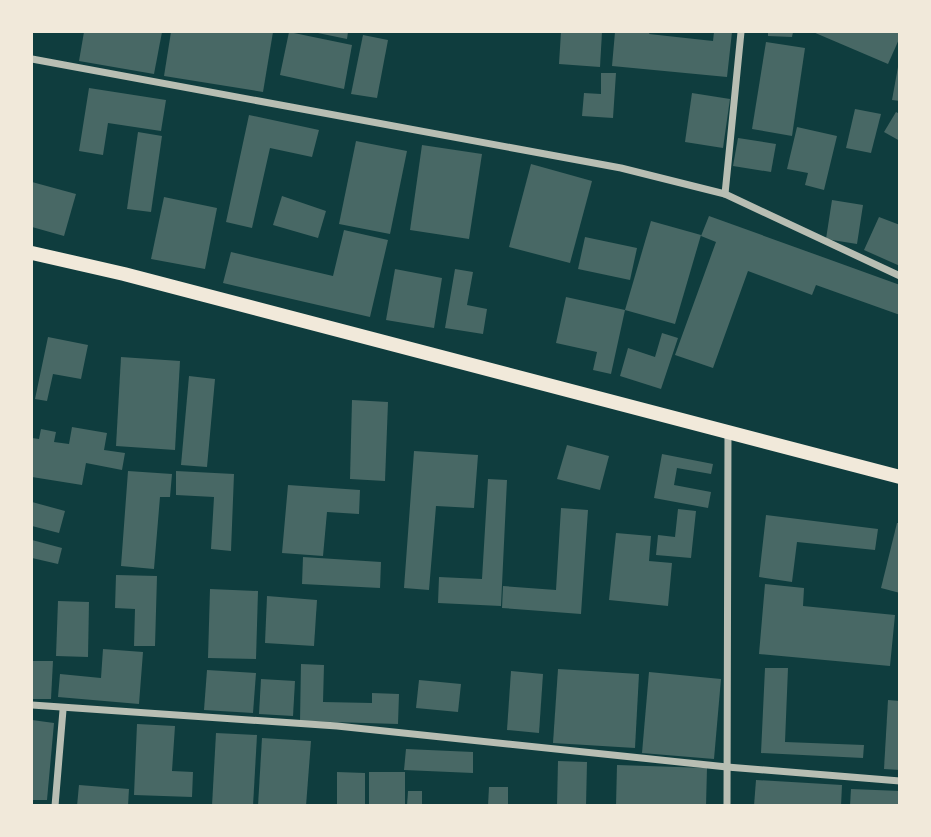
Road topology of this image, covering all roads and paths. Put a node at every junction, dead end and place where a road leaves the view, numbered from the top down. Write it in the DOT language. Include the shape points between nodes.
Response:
graph roads {
  1 [pos="741,32"];
  2 [pos="32,59"];
  3 [pos="725,194"];
  4 [pos="32,253"];
  5 [pos="900,276"];
  6 [pos="728,430"];
  7 [pos="900,477"];
  8 [pos="32,705"];
  9 [pos="64,710"];
  10 [pos="727,767"];
  11 [pos="900,781"];
  12 [pos="55,806"];
  13 [pos="727,806"];
  1 -- 3 [label="street"];
  2 -- 3 [label="street" via="621,168"];
  3 -- 5 [label="street"];
  4 -- 6 [label="main road"];
  6 -- 7 [label="main road"];
  6 -- 10 [label="street"];
  8 -- 9 [label="street"];
  9 -- 10 [label="street" via="337,726"];
  9 -- 12 [label="street"];
  10 -- 11 [label="street"];
  10 -- 13 [label="street"];
}
